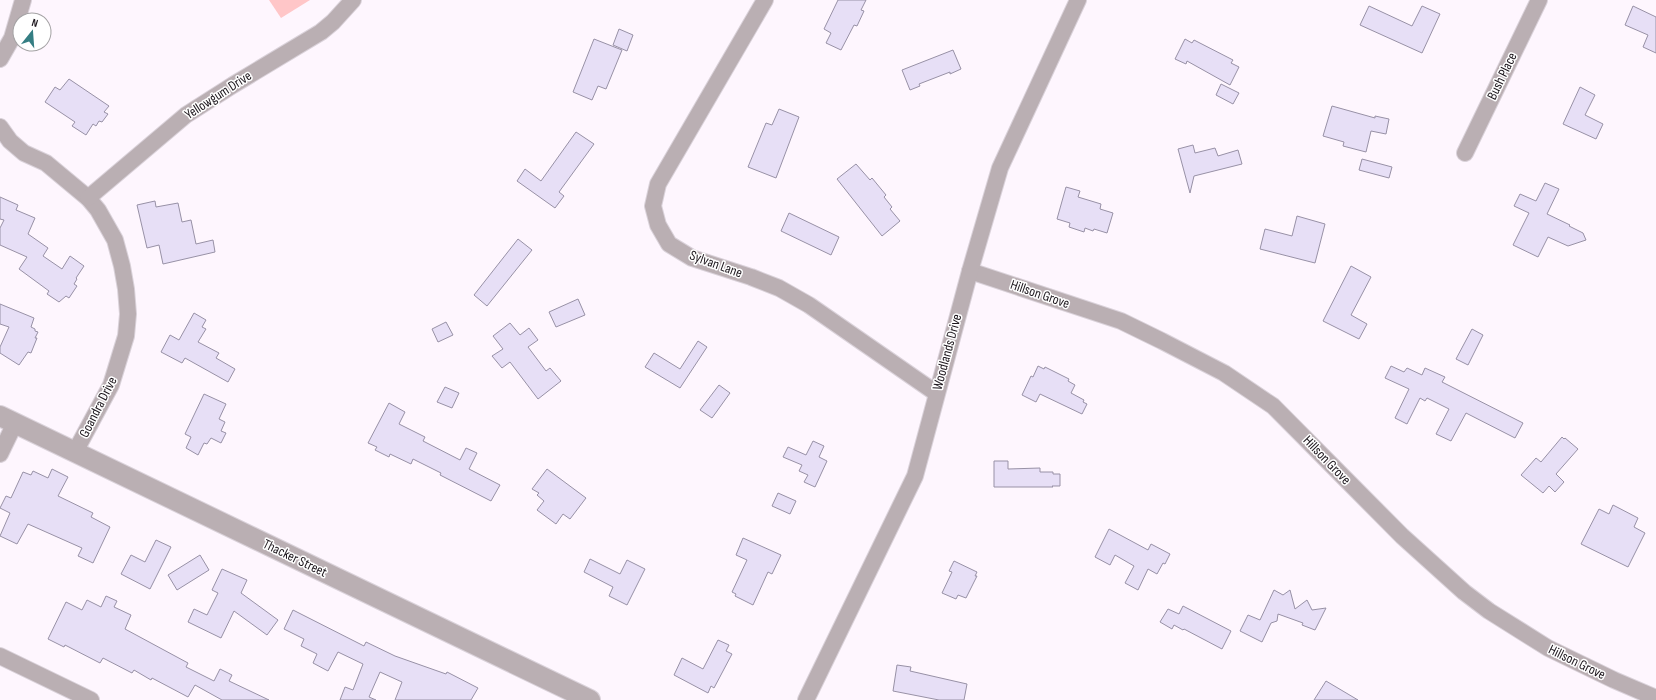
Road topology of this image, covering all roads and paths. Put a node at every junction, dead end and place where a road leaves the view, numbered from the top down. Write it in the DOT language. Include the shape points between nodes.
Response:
graph roads {
  1 [pos="23,0"];
  2 [pos="353,0"];
  3 [pos="765,0"];
  4 [pos="1078,0"];
  5 [pos="1539,0"];
  6 [pos="0,59"];
  7 [pos="0,127"];
  8 [pos="1465,152"];
  9 [pos="88,198"];
  10 [pos="970,271"];
  11 [pos="936,393"];
  12 [pos="7,420"];
  13 [pos="75,452"];
  14 [pos="0,454"];
  15 [pos="0,656"];
  16 [pos="1656,698"];
  17 [pos="91,700"];
  18 [pos="590,700"];
  19 [pos="806,700"];
  1 -- 6 [label="street" via="12,38"];
  2 -- 9 [label="street, Yellowgum Drive" via="321,32 186,115"];
  3 -- 11 [label="street, Sylvan Lane" via="658,184 653,206 658,225 669,244 692,258 779,288 809,305"];
  4 -- 10 [label="street, Woodlands Drive" via="1000,168"];
  5 -- 8 [label="street, Bush Place"];
  7 -- 9 [label="street, Goandra Drive" via="10,141 24,153 46,163"];
  9 -- 13 [label="street, Goandra Drive" via="115,240 126,289 128,314 126,336 111,385"];
  10 -- 11 [label="street, Woodlands Drive"];
  10 -- 16 [label="street, Hillson Grove" via="1121,321 1224,373 1273,406 1402,536 1489,611 1548,648"];
  11 -- 19 [label="street, Woodlands Drive" via="915,476"];
  12 -- 13 [label="street, Thacker Street"];
  12 -- 14 [label="street"];
  13 -- 18 [label="street, Thacker Street"];
  15 -- 17 [label="street"];
}
